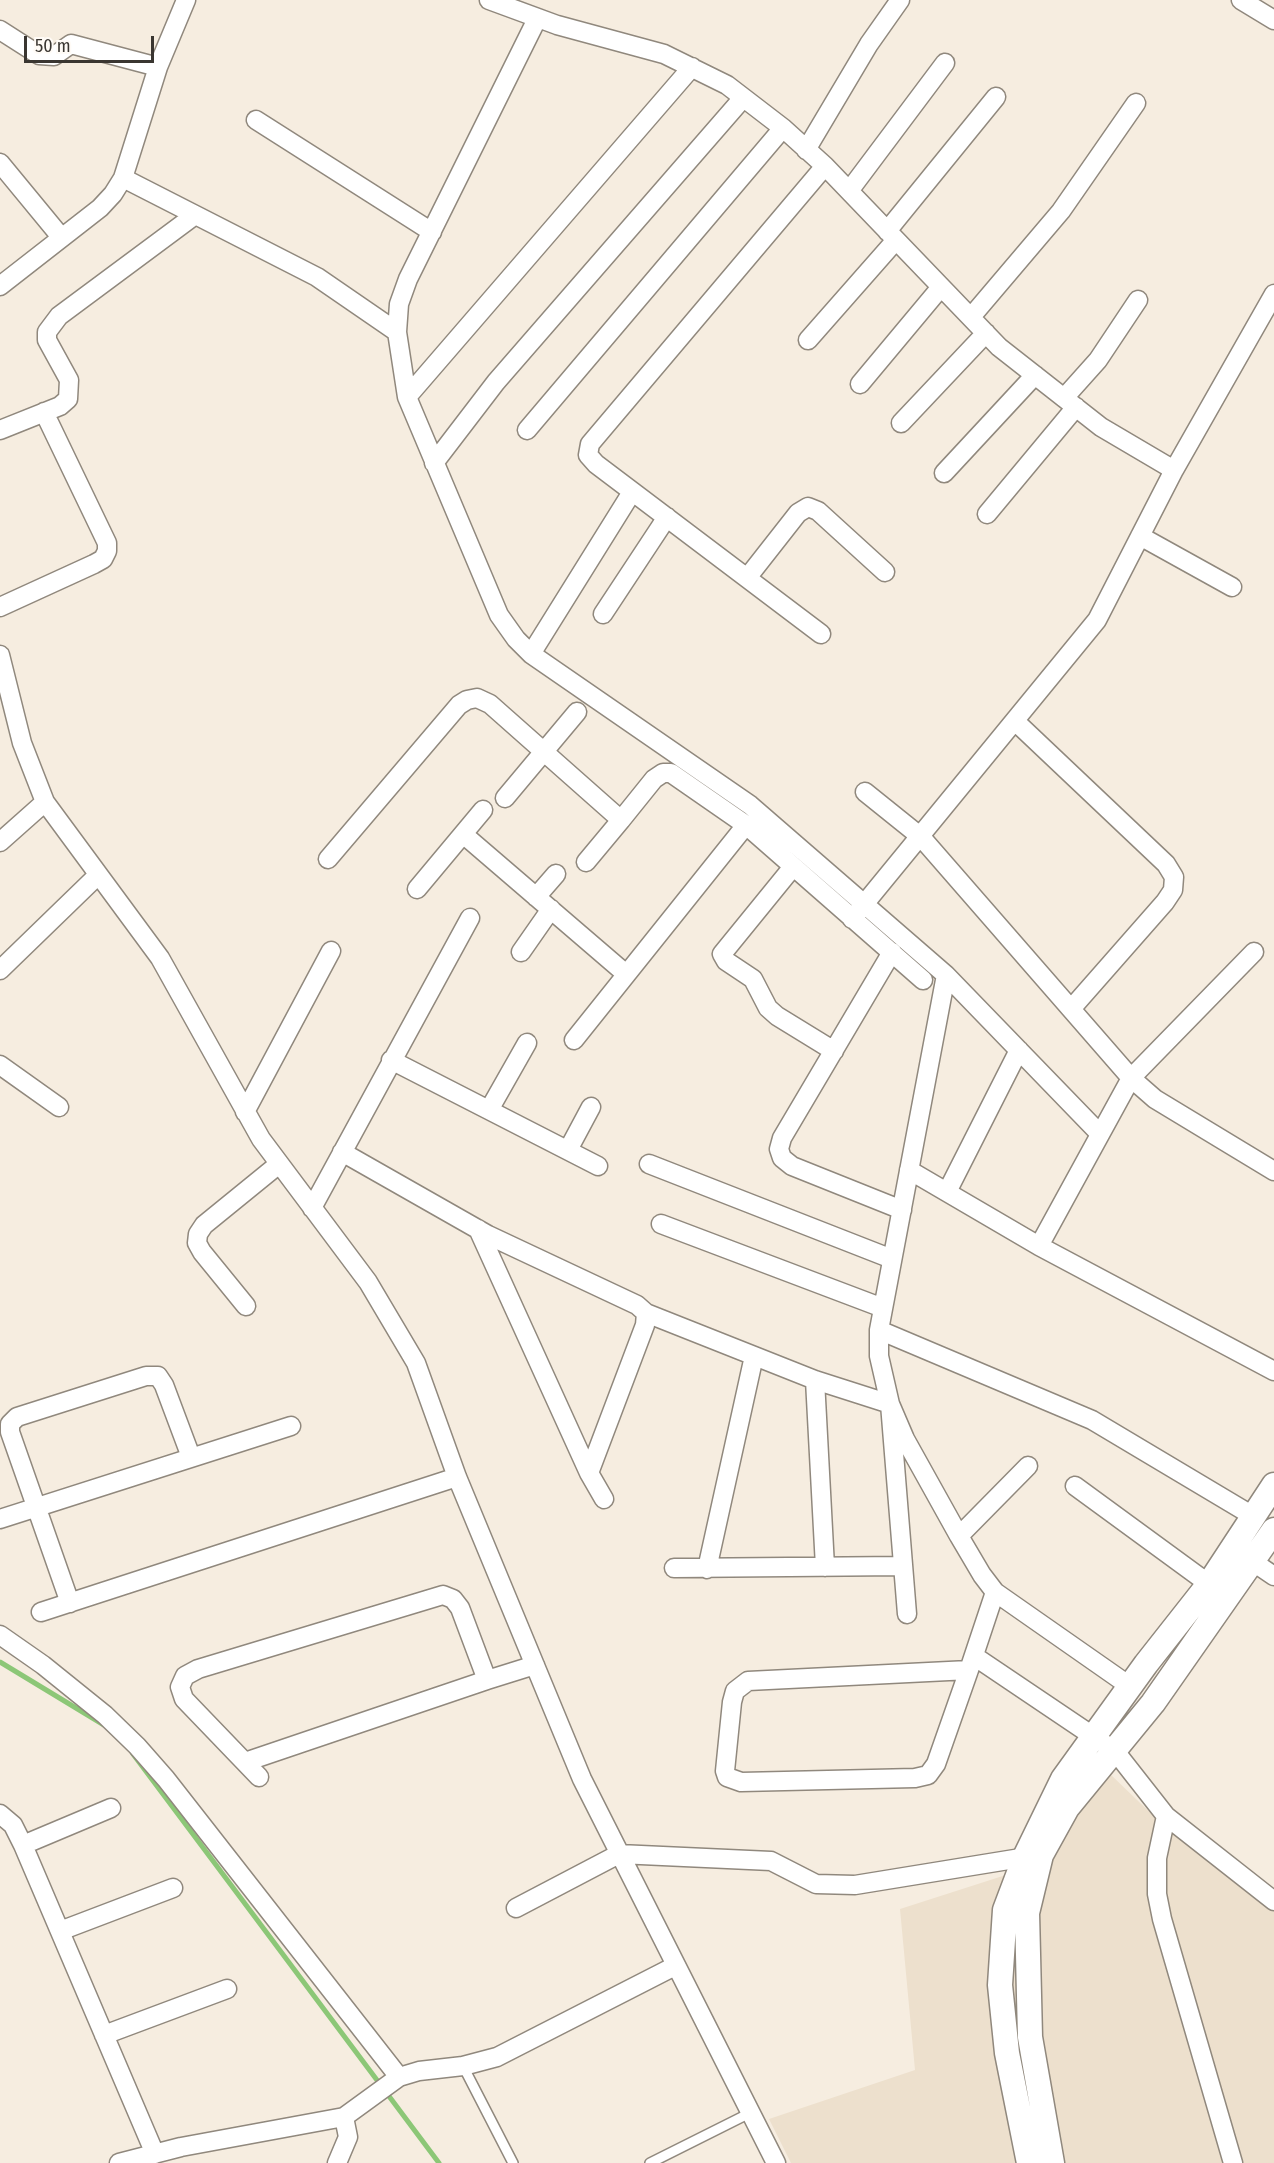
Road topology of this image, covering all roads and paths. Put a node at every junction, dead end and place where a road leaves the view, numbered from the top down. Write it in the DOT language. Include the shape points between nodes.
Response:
graph roads {
  1 [pos="186,0"];
  2 [pos="489,0"];
  3 [pos="900,0"];
  4 [pos="1241,0"];
  5 [pos="531,11"];
  6 [pos="1274,20"];
  7 [pos="0,30"];
  8 [pos="945,63"];
  9 [pos="158,67"];
  10 [pos="693,67"];
  11 [pos="743,98"];
  12 [pos="996,98"];
  13 [pos="1136,103"];
  14 [pos="256,120"];
  15 [pos="783,128"];
  16 [pos="806,150"];
  17 [pos="0,163"];
  18 [pos="825,166"];
  19 [pos="123,178"];
  20 [pos="849,190"];
  21 [pos="195,215"];
  22 [pos="432,232"];
  23 [pos="892,235"];
  24 [pos="61,237"];
  25 [pos="0,286"];
  26 [pos="942,286"];
  27 [pos="1274,294"];
  28 [pos="1138,300"];
  29 [pos="971,317"];
  30 [pos="397,332"];
  31 [pos="986,333"];
  32 [pos="808,340"];
  33 [pos="1035,375"];
  34 [pos="860,384"];
  35 [pos="407,397"];
  36 [pos="1070,403"];
  37 [pos="44,412"];
  38 [pos="901,423"];
  39 [pos="0,430"];
  40 [pos="527,430"];
  41 [pos="434,463"];
  42 [pos="1174,470"];
  43 [pos="944,473"];
  44 [pos="632,492"];
  45 [pos="987,514"];
  46 [pos="667,518"];
  47 [pos="1140,536"];
  48 [pos="885,572"];
  49 [pos="747,578"];
  50 [pos="1232,587"];
  51 [pos="0,607"];
  52 [pos="603,614"];
  53 [pos="821,634"];
  54 [pos="531,654"];
  55 [pos="0,655"];
  56 [pos="2,674"];
  57 [pos="577,712"];
  58 [pos="1016,722"];
  59 [pos="544,752"];
  60 [pos="866,792"];
  61 [pos="505,798"];
  62 [pos="45,802"];
  63 [pos="483,810"];
  64 [pos="621,820"];
  65 [pos="746,825"];
  66 [pos="463,834"];
  67 [pos="921,837"];
  68 [pos="0,842"];
  69 [pos="328,859"];
  70 [pos="586,862"];
  71 [pos="792,868"];
  72 [pos="556,874"];
  73 [pos="98,876"];
  74 [pos="417,890"];
  75 [pos="536,897"];
  76 [pos="865,904"];
  77 [pos="551,909"];
  78 [pos="470,918"];
  79 [pos="852,920"];
  80 [pos="331,951"];
  81 [pos="521,952"];
  82 [pos="892,952"];
  83 [pos="1254,952"];
  84 [pos="0,970"];
  85 [pos="626,974"];
  86 [pos="946,975"];
  87 [pos="923,980"];
  88 [pos="1071,1009"];
  89 [pos="574,1040"];
  90 [pos="527,1043"];
  91 [pos="1019,1050"];
  92 [pos="834,1051"];
  93 [pos="391,1060"];
  94 [pos="0,1065"];
  95 [pos="1131,1078"];
  96 [pos="59,1107"];
  97 [pos="591,1107"];
  98 [pos="489,1110"];
  99 [pos="245,1112"];
  100 [pos="1100,1134"];
  101 [pos="568,1150"];
  102 [pos="342,1152"];
  103 [pos="279,1164"];
  104 [pos="649,1164"];
  105 [pos="1272,1165"];
  106 [pos="598,1166"];
  107 [pos="909,1170"];
  108 [pos="947,1192"];
  109 [pos="312,1208"];
  110 [pos="902,1210"];
  111 [pos="661,1224"];
  112 [pos="478,1229"];
  113 [pos="1039,1246"];
  114 [pos="892,1258"];
  115 [pos="246,1306"];
  116 [pos="883,1308"];
  117 [pos="646,1313"];
  118 [pos="879,1330"];
  119 [pos="754,1356"];
  120 [pos="1274,1371"];
  121 [pos="814,1380"];
  122 [pos="890,1404"];
  123 [pos="291,1426"];
  124 [pos="191,1457"];
  125 [pos="1028,1466"];
  126 [pos="589,1473"];
  127 [pos="457,1477"];
  128 [pos="1274,1485"];
  129 [pos="1075,1486"];
  130 [pos="604,1500"];
  131 [pos="37,1506"];
  132 [pos="1253,1516"];
  133 [pos="0,1519"];
  134 [pos="1274,1530"];
  135 [pos="959,1536"];
  136 [pos="1232,1548"];
  137 [pos="1252,1561"];
  138 [pos="903,1566"];
  139 [pos="825,1567"];
  140 [pos="674,1568"];
  141 [pos="707,1569"];
  142 [pos="1274,1576"];
  143 [pos="1209,1584"];
  144 [pos="995,1592"];
  145 [pos="70,1603"];
  146 [pos="41,1612"];
  147 [pos="907,1614"];
  148 [pos="0,1635"];
  149 [pos="971,1663"];
  150 [pos="535,1665"];
  151 [pos="487,1680"];
  152 [pos="1131,1687"];
  153 [pos="1094,1737"];
  154 [pos="1115,1751"];
  155 [pos="245,1762"];
  156 [pos="259,1777"];
  157 [pos="111,1808"];
  158 [pos="0,1814"];
  159 [pos="1166,1816"];
  160 [pos="23,1845"];
  161 [pos="620,1854"];
  162 [pos="1033,1856"];
  163 [pos="173,1888"];
  164 [pos="1274,1901"];
  165 [pos="516,1908"];
  166 [pos="60,1931"];
  167 [pos="675,1966"];
  168 [pos="227,1989"];
  169 [pos="104,2035"];
  170 [pos="1032,2046"];
  171 [pos="1007,2049"];
  172 [pos="463,2066"];
  173 [pos="395,2080"];
  174 [pos="351,2113"];
  175 [pos="750,2113"];
  176 [pos="155,2154"];
  177 [pos="177,2155"];
  178 [pos="118,2163"];
  179 [pos="337,2163"];
  180 [pos="513,2163"];
  181 [pos="650,2163"];
  182 [pos="776,2163"];
  183 [pos="1029,2163"];
  184 [pos="1052,2163"];
  185 [pos="1233,2163"];
  1 -- 9 [label="street"];
  2 -- 5 [label="street"];
  3 -- 16 [label="street"];
  4 -- 6 [label="street"];
  5 -- 10 [label="street"];
  5 -- 22 [label="street"];
  7 -- 9 [label="street" via="39,55 54,56 71,44"];
  8 -- 20 [label="street"];
  9 -- 19 [label="street"];
  10 -- 11 [label="street"];
  10 -- 35 [label="street"];
  11 -- 15 [label="street"];
  11 -- 41 [label="street" via="496,382"];
  12 -- 23 [label="street"];
  13 -- 29 [label="street" via="1060,211"];
  14 -- 22 [label="street"];
  15 -- 16 [label="street"];
  15 -- 40 [label="street"];
  16 -- 18 [label="street"];
  17 -- 24 [label="street"];
  18 -- 20 [label="street"];
  18 -- 44 [label="street" via="590,444 588,455"];
  19 -- 21 [label="street"];
  19 -- 24 [label="street" via="100,208"];
  20 -- 23 [label="street"];
  21 -- 30 [label="street" via="316,277"];
  21 -- 37 [label="street" via="52,325 47,340 71,391 60,406"];
  22 -- 30 [label="street" via="399,304"];
  23 -- 26 [label="street"];
  23 -- 32 [label="street"];
  24 -- 25 [label="street"];
  26 -- 29 [label="street"];
  26 -- 34 [label="street"];
  27 -- 42 [label="street"];
  28 -- 36 [label="street"];
  29 -- 31 [label="street"];
  30 -- 35 [label="street"];
  31 -- 33 [label="street"];
  31 -- 38 [label="street"];
  33 -- 36 [label="street"];
  33 -- 43 [label="street"];
  35 -- 41 [label="street"];
  36 -- 42 [label="street" via="1101,427"];
  36 -- 45 [label="street"];
  37 -- 39 [label="street"];
  37 -- 51 [label="street" via="107,543 107,551 94,564"];
  41 -- 54 [label="street" via="504,626"];
  42 -- 47 [label="street"];
  44 -- 46 [label="street"];
  44 -- 54 [label="street"];
  46 -- 49 [label="street"];
  46 -- 52 [label="street"];
  47 -- 50 [label="street"];
  47 -- 58 [label="street" via="1097,620"];
  48 -- 49 [label="street" via="818,511 808,507 798,513"];
  49 -- 53 [label="street"];
  54 -- 76 [label="street" via="750,805"];
  55 -- 56 [label="street"];
  56 -- 62 [label="street" via="22,744"];
  57 -- 59 [label="street"];
  58 -- 67 [label="street"];
  58 -- 88 [label="street" via="1166,864 1174,877 1173,890 1165,902"];
  59 -- 61 [label="street"];
  59 -- 64 [label="street"];
  59 -- 69 [label="street" via="490,704 477,698 467,700"];
  60 -- 67 [label="street"];
  62 -- 68 [label="street"];
  62 -- 73 [label="street"];
  63 -- 66 [label="street"];
  64 -- 65 [label="street" via="654,779 671,773"];
  64 -- 70 [label="street"];
  65 -- 71 [label="street"];
  65 -- 85 [label="street"];
  66 -- 74 [label="street"];
  66 -- 75 [label="street"];
  67 -- 76 [label="street"];
  67 -- 88 [label="street"];
  71 -- 79 [label="street"];
  71 -- 92 [label="street" via="722,954 753,979 768,1008 777,1016"];
  72 -- 75 [label="street"];
  73 -- 84 [label="street"];
  73 -- 99 [label="street" via="160,958"];
  75 -- 77 [label="street"];
  76 -- 79 [label="street"];
  76 -- 86 [label="street"];
  77 -- 81 [label="street"];
  77 -- 85 [label="street"];
  78 -- 93 [label="street"];
  79 -- 82 [label="street"];
  80 -- 99 [label="street"];
  82 -- 87 [label="street"];
  82 -- 92 [label="street"];
  83 -- 95 [label="street"];
  85 -- 89 [label="street"];
  86 -- 91 [label="street"];
  86 -- 107 [label="street"];
  88 -- 95 [label="street"];
  90 -- 98 [label="street"];
  91 -- 100 [label="street"];
  91 -- 108 [label="street"];
  92 -- 110 [label="street" via="782,1138 782,1158 792,1166"];
  93 -- 98 [label="street"];
  93 -- 102 [label="street"];
  94 -- 96 [label="street"];
  95 -- 100 [label="street"];
  95 -- 105 [label="street" via="1155,1099"];
  97 -- 101 [label="street"];
  98 -- 101 [label="street"];
  99 -- 103 [label="street"];
  100 -- 113 [label="street"];
  101 -- 106 [label="street"];
  102 -- 109 [label="street"];
  102 -- 112 [label="street"];
  103 -- 109 [label="street"];
  103 -- 115 [label="street" via="198,1234 202,1252"];
  104 -- 114 [label="street"];
  107 -- 108 [label="street"];
  107 -- 110 [label="street"];
  108 -- 113 [label="street"];
  109 -- 127 [label="street" via="368,1282 416,1363"];
  110 -- 114 [label="street"];
  111 -- 116 [label="street"];
  112 -- 117 [label="street" via="637,1305"];
  112 -- 126 [label="street"];
  113 -- 120 [label="street"];
  114 -- 116 [label="street"];
  116 -- 118 [label="street"];
  117 -- 119 [label="street"];
  117 -- 126 [label="street" via="645,1325"];
  118 -- 122 [label="street" via="879,1356"];
  118 -- 132 [label="street" via="1092,1420"];
  119 -- 121 [label="street"];
  119 -- 141 [label="street"];
  121 -- 122 [label="street"];
  121 -- 139 [label="street"];
  122 -- 135 [label="street"];
  122 -- 138 [label="street"];
  123 -- 124 [label="street"];
  124 -- 131 [label="street"];
  124 -- 131 [label="street" via="158,1376 146,1376 17,1417 10,1424 10,1432"];
  125 -- 135 [label="street"];
  126 -- 130 [label="street"];
  127 -- 145 [label="street"];
  127 -- 150 [label="street"];
  128 -- 132 [label="street"];
  129 -- 143 [label="street"];
  131 -- 133 [label="street"];
  131 -- 145 [label="street"];
  132 -- 136 [label="street"];
  134 -- 137 [label="street"];
  135 -- 144 [label="street"];
  136 -- 137 [label="street"];
  136 -- 143 [label="street"];
  137 -- 142 [label="street"];
  137 -- 154 [label="street"];
  138 -- 139 [label="street"];
  138 -- 147 [label="street"];
  139 -- 141 [label="street"];
  140 -- 141 [label="street"];
  143 -- 152 [label="street"];
  144 -- 149 [label="street"];
  144 -- 152 [label="street"];
  145 -- 146 [label="street"];
  148 -- 173 [label="street" via="105,1715 137,1746"];
  149 -- 149 [label="street" via="748,1681 735,1691 732,1702 727,1777 741,1782 928,1775 936,1764"];
  149 -- 153 [label="street"];
  150 -- 151 [label="street"];
  150 -- 161 [label="street" via="582,1779"];
  151 -- 155 [label="street"];
  151 -- 155 [label="street" via="460,1608 443,1595 185,1676 180,1687 184,1699"];
  152 -- 153 [label="street"];
  153 -- 154 [label="street"];
  153 -- 162 [label="street" via="1063,1779"];
  154 -- 159 [label="street"];
  154 -- 162 [label="street"];
  155 -- 156 [label="street"];
  157 -- 160 [label="street"];
  158 -- 160 [label="street" via="13,1825"];
  159 -- 164 [label="street"];
  159 -- 185 [label="street" via="1157,1858 1157,1894"];
  160 -- 166 [label="street"];
  161 -- 162 [label="street" via="771,1860 816,1884 855,1886"];
  161 -- 165 [label="street"];
  161 -- 167 [label="street"];
  162 -- 170 [label="street" via="1027,1913"];
  162 -- 171 [label="street" via="1005,1910 1000,1985"];
  163 -- 166 [label="street"];
  166 -- 169 [label="street"];
  167 -- 172 [label="street" via="524,2045"];
  167 -- 175 [label="street"];
  168 -- 169 [label="street"];
  169 -- 176 [label="street"];
  170 -- 171 [label="street"];
  170 -- 184 [label="street"];
  171 -- 183 [label="street"];
  172 -- 173 [label="street" via="418,2071"];
  172 -- 180 [label="lane"];
  173 -- 174 [label="street"];
  174 -- 177 [label="street"];
  174 -- 179 [label="street" via="348,2137"];
  175 -- 181 [label="lane"];
  175 -- 182 [label="street"];
  176 -- 177 [label="street"];
  176 -- 178 [label="street"];
}
